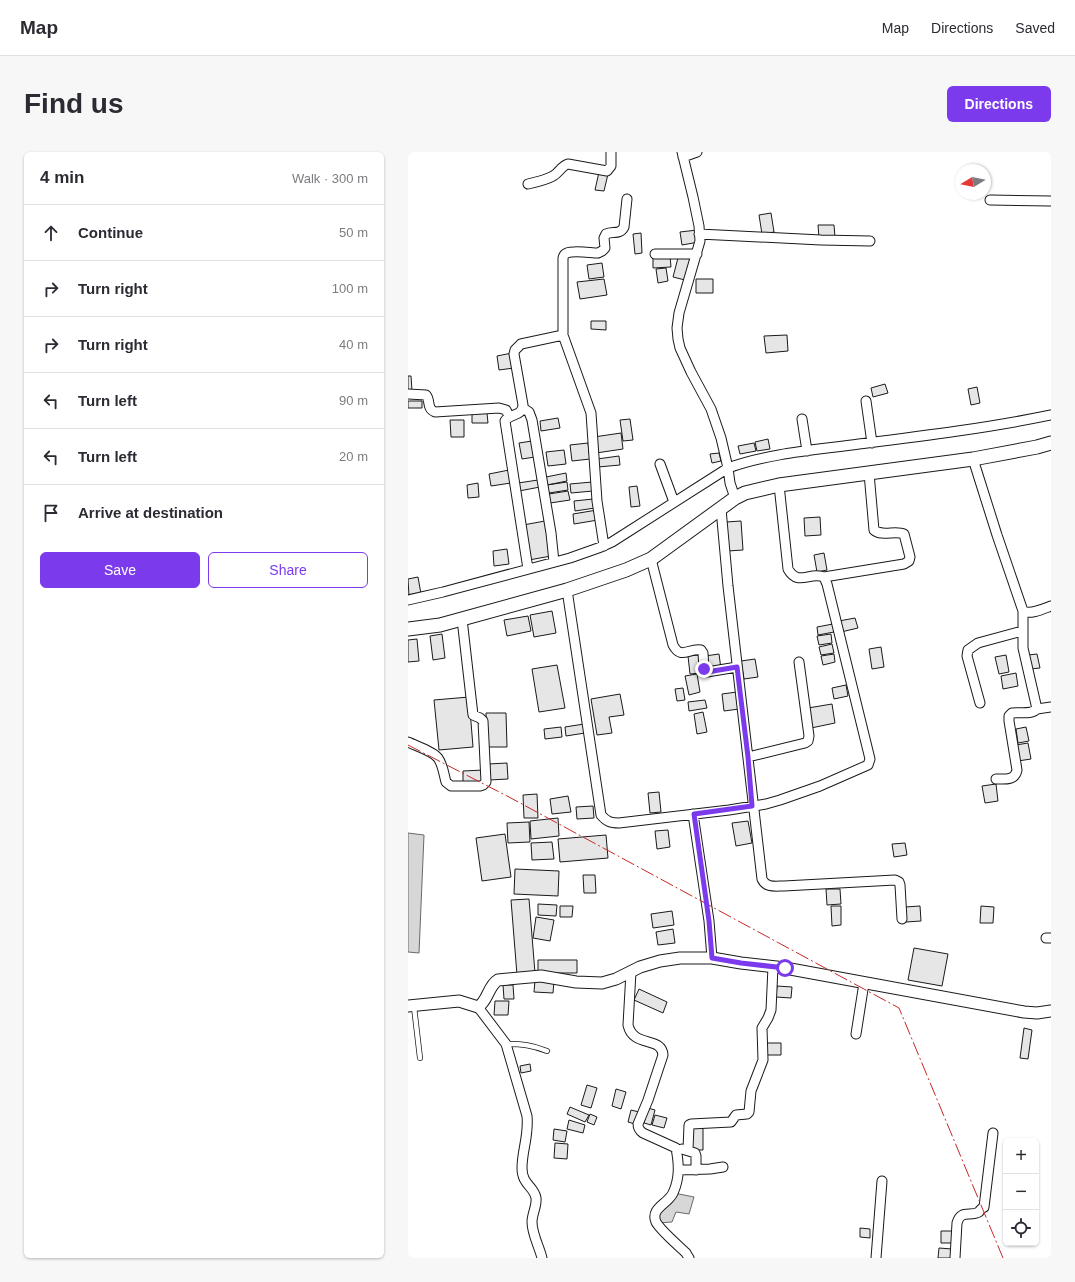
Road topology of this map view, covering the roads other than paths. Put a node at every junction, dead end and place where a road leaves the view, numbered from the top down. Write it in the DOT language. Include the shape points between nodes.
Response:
graph roads {
  1 [pos="612,152"];
  2 [pos="697,152"];
  3 [pos="682,154"];
  4 [pos="528,184"];
  5 [pos="626,199"];
  6 [pos="990,200"];
  7 [pos="1051,201"];
  8 [pos="699,234"];
  9 [pos="870,241"];
  10 [pos="655,254"];
  11 [pos="697,254"];
  12 [pos="563,335"];
  13 [pos="408,394"];
  14 [pos="866,401"];
  15 [pos="523,408"];
  16 [pos="1051,415"];
  17 [pos="509,416"];
  18 [pos="802,419"];
  19 [pos="872,442"];
  20 [pos="1051,444"];
  21 [pos="807,451"];
  22 [pos="973,459"];
  23 [pos="660,464"];
  24 [pos="728,470"];
  25 [pos="869,473"];
  26 [pos="778,485"];
  27 [pos="735,498"];
  28 [pos="674,502"];
  29 [pos="721,509"];
  30 [pos="604,546"];
  31 [pos="651,559"];
  32 [pos="554,562"];
  33 [pos="528,569"];
  34 [pos="824,577"];
  35 [pos="567,590"];
  36 [pos="408,600"];
  37 [pos="1051,606"];
  38 [pos="1022,611"];
  39 [pos="462,619"];
  40 [pos="408,629"];
  41 [pos="1022,631"];
  42 [pos="799,662"];
  43 [pos="737,667"];
  44 [pos="980,703"];
  45 [pos="1051,707"];
  46 [pos="1037,709"];
  47 [pos="408,742"];
  48 [pos="748,757"];
  49 [pos="996,779"];
  50 [pos="752,806"];
  51 [pos="694,814"];
  52 [pos="902,919"];
  53 [pos="712,958"];
  54 [pos="774,967"];
  55 [pos="631,972"];
  56 [pos="864,983"];
  57 [pos="411,1005"];
  58 [pos="478,1007"];
  59 [pos="1051,1011"];
  60 [pos="856,1034"];
  61 [pos="506,1044"];
  62 [pos="547,1051"];
  63 [pos="420,1058"];
  64 [pos="993,1133"];
  65 [pos="676,1148"];
  66 [pos="688,1150"];
  67 [pos="723,1167"];
  68 [pos="679,1170"];
  69 [pos="696,1170"];
  70 [pos="882,1181"];
  71 [pos="542,1258"];
  72 [pos="690,1258"];
  73 [pos="876,1258"];
  74 [pos="955,1258"];
  1 -- 4 [label="street" via="611,166 607,171 568,164 551,178"];
  2 -- 3 [label="street"];
  3 -- 8 [label="street" via="693,196"];
  5 -- 12 [label="street" via="624,227 619,233 606,234 605,248 602,251 572,252 564,255"];
  6 -- 7 [label="street"];
  8 -- 9 [label="street"];
  8 -- 11 [label="street"];
  10 -- 11 [label="street"];
  11 -- 24 [label="street" via="679,313 678,339 691,372 711,409 722,438"];
  12 -- 15 [label="street" via="521,344 515,350"];
  12 -- 30 [label="street" via="591,413 597,502"];
  13 -- 17 [label="street" via="426,395 429,407 434,412 500,408 506,410"];
  14 -- 19 [label="street"];
  15 -- 17 [label="street" via="519,413"];
  15 -- 32 [label="street" via="529,412 532,420"];
  16 -- 19 [label="street"];
  17 -- 33 [label="street" via="505,421 505,427"];
  18 -- 21 [label="street"];
  19 -- 21 [label="street"];
  20 -- 22 [label="main road"];
  21 -- 24 [label="street" via="747,461"];
  22 -- 25 [label="main road"];
  22 -- 38 [label="street"];
  23 -- 28 [label="street"];
  24 -- 27 [label="street"];
  24 -- 28 [label="street"];
  25 -- 26 [label="main road"];
  25 -- 34 [label="street" via="874,530 877,533 904,534 910,561"];
  26 -- 27 [label="main road"];
  26 -- 34 [label="street" via="788,569 794,577"];
  27 -- 29 [label="main road"];
  28 -- 30 [label="street"];
  29 -- 31 [label="main road"];
  29 -- 43 [label="street"];
  30 -- 32 [label="street"];
  31 -- 35 [label="main road"];
  31 -- 43 [label="street" via="676,650 683,653 701,650 704,669 707,672"];
  32 -- 33 [label="street"];
  33 -- 36 [label="street"];
  34 -- 50 [label="street" via="869,763 820,786 780,800"];
  35 -- 39 [label="main road"];
  35 -- 51 [label="street" via="601,815 606,821 619,823"];
  37 -- 38 [label="street" via="1030,612"];
  38 -- 41 [label="street"];
  39 -- 40 [label="main road"];
  39 -- 47 [label="street" via="473,715 483,721 486,782 480,786 451,786 446,782 441,764 435,755"];
  41 -- 44 [label="street" via="978,643 968,650 967,656"];
  41 -- 46 [label="street" via="1023,648"];
  42 -- 48 [label="street" via="808,740 805,743"];
  43 -- 48 [label="street"];
  45 -- 46 [label="street"];
  46 -- 49 [label="street" via="1031,712 1012,713 1009,716 1016,775"];
  48 -- 50 [label="street"];
  50 -- 51 [label="street"];
  50 -- 52 [label="street" via="764,884 784,886 895,880 900,885"];
  51 -- 53 [label="street"];
  53 -- 54 [label="street"];
  53 -- 55 [label="street" via="660,961"];
  54 -- 56 [label="street"];
  54 -- 66 [label="street" via="771,1010 762,1028 763,1060 751,1091 749,1112 736,1115 731,1122 691,1124 688,1129"];
  55 -- 58 [label="street" via="602,983 541,976 498,980 493,984 482,1005"];
  55 -- 65 [label="street" via="629,1031 633,1036 659,1046 662,1051 648,1100 638,1124 639,1131"];
  56 -- 59 [label="street" via="1024,1012"];
  56 -- 60 [label="street"];
  57 -- 58 [label="street" via="459,1001"];
  57 -- 63 [label="lane"];
  58 -- 61 [label="street"];
  61 -- 62 [label="lane" via="527,1044"];
  61 -- 71 [label="street" via="528,1127 522,1174 536,1196 532,1221"];
  64 -- 74 [label="street" via="984,1207 979,1212 958,1218"];
  65 -- 66 [label="street"];
  65 -- 68 [label="street"];
  66 -- 69 [label="street" via="696,1154"];
  67 -- 69 [label="street"];
  68 -- 69 [label="street"];
  68 -- 72 [label="street" via="673,1193 658,1208 655,1218 658,1225"];
  70 -- 73 [label="street"];
}
